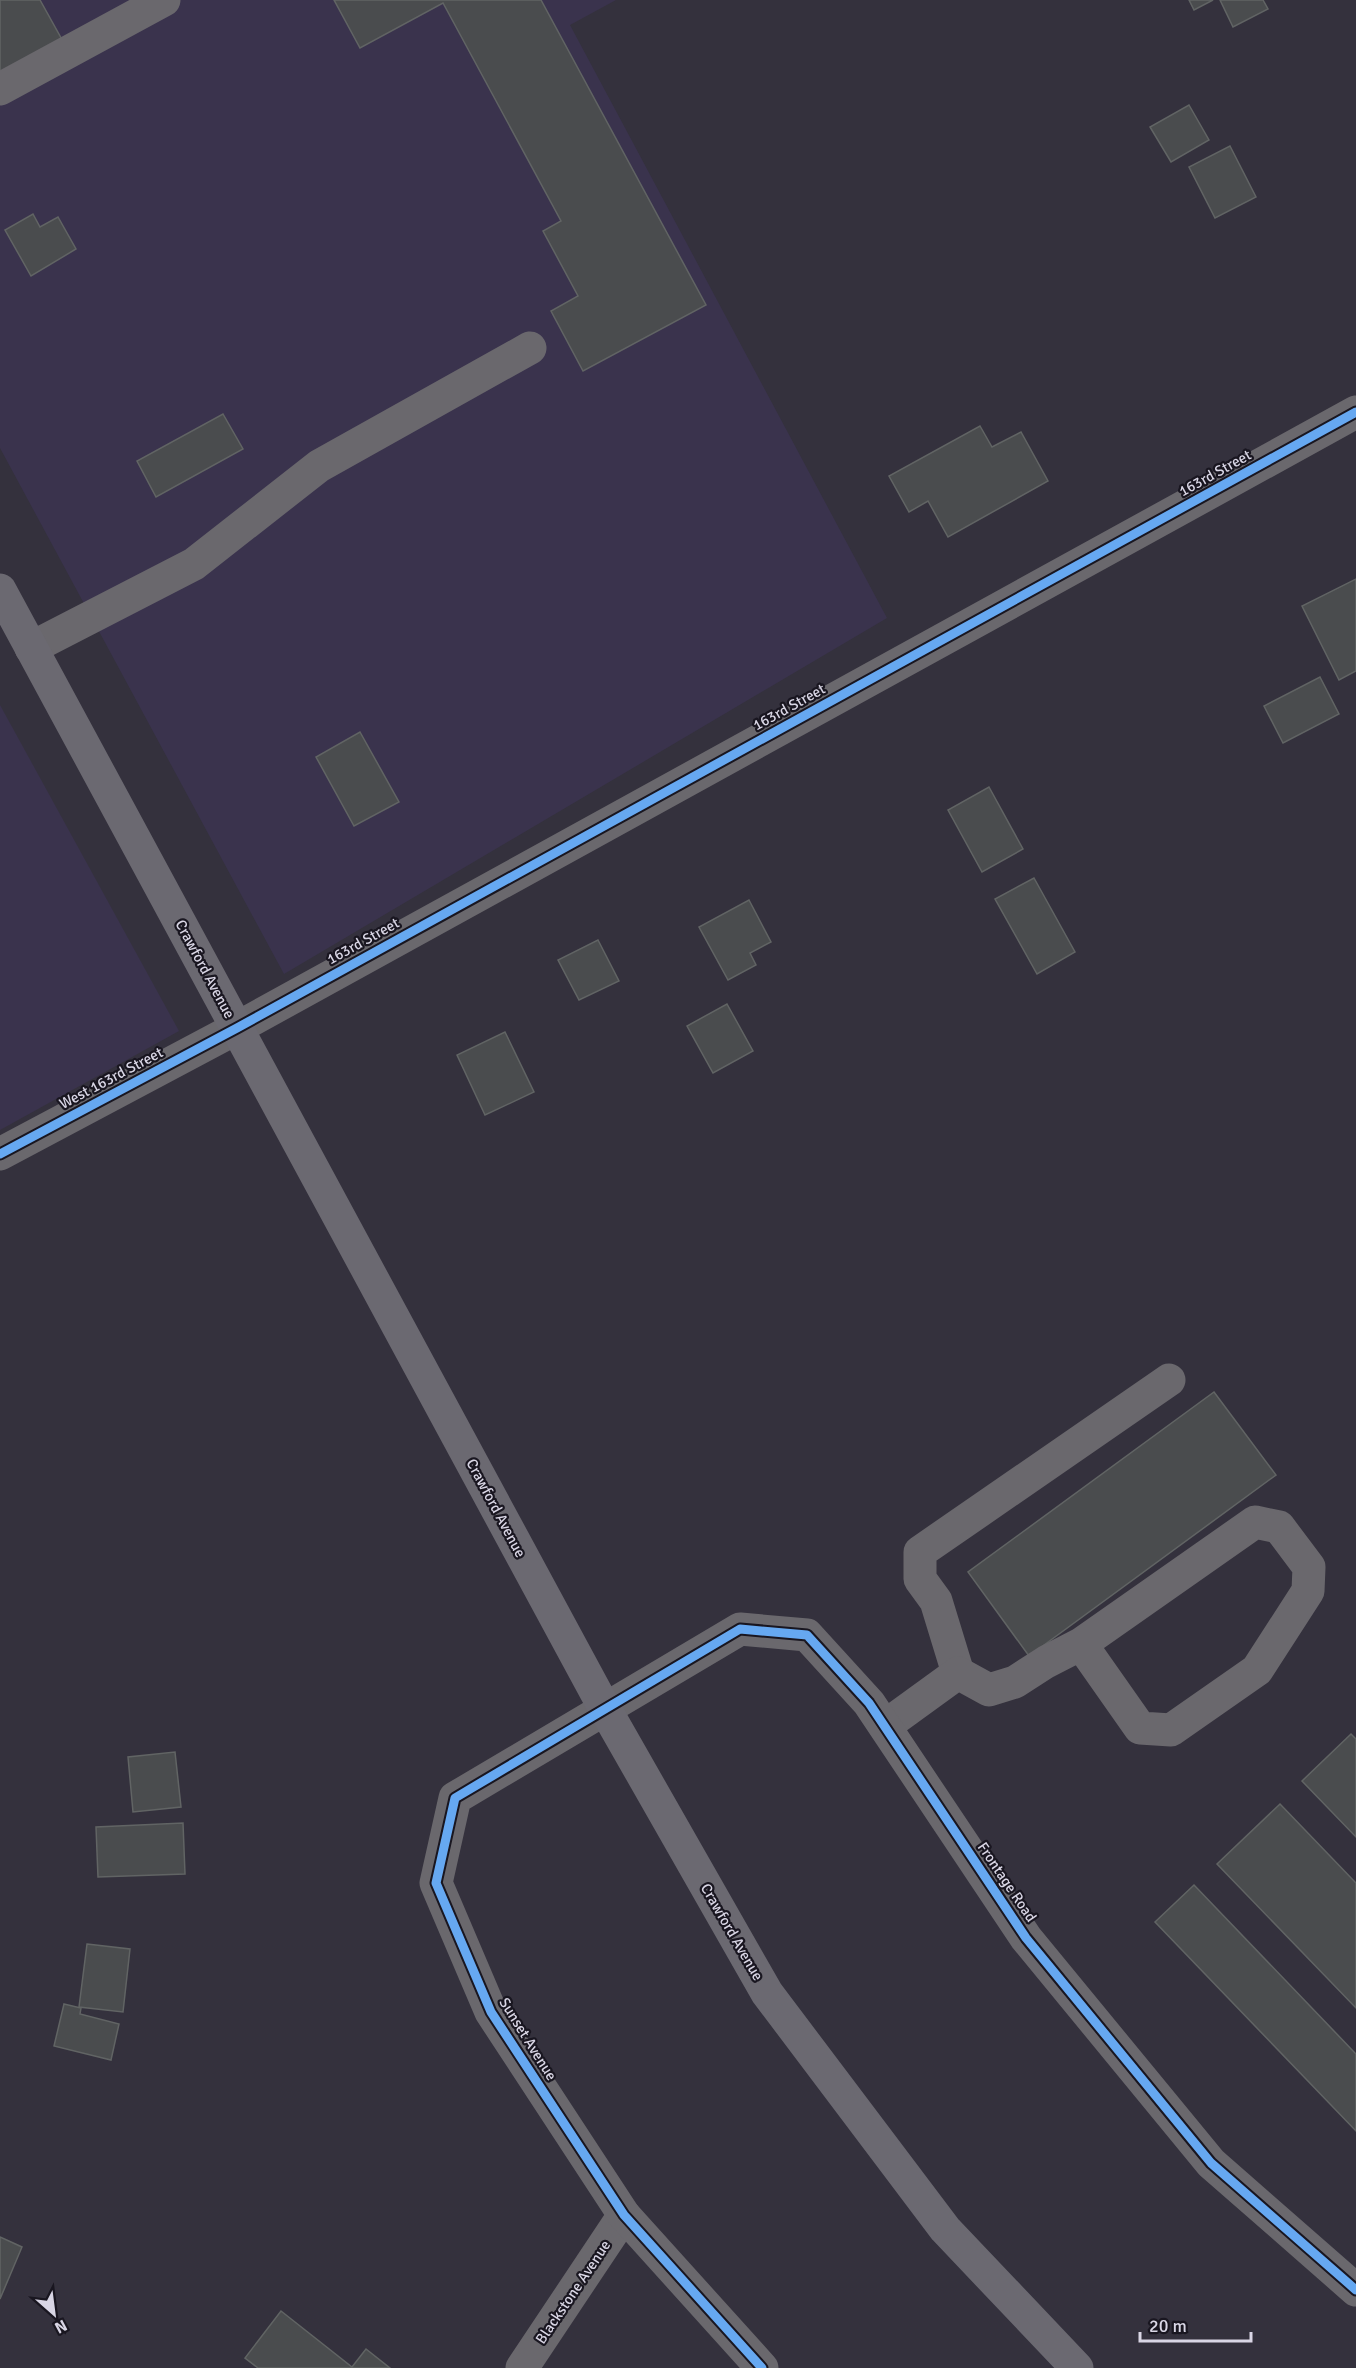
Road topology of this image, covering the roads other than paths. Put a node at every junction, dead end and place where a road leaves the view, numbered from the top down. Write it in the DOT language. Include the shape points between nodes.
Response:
graph roads {
  1 [pos="164,0"];
  2 [pos="0,89"];
  3 [pos="530,348"];
  4 [pos="1356,412"];
  5 [pos="0,590"];
  6 [pos="31,648"];
  7 [pos="237,1028"];
  8 [pos="0,1154"];
  9 [pos="1169,1380"];
  10 [pos="1082,1644"];
  11 [pos="958,1672"];
  12 [pos="605,1709"];
  13 [pos="885,1726"];
  14 [pos="624,2215"];
  15 [pos="1356,2290"];
  16 [pos="522,2368"];
  17 [pos="762,2368"];
  18 [pos="1077,2368"];
  1 -- 2 [label="street"];
  3 -- 6 [label="street" via="319,466 194,564"];
  4 -- 7 [label="street, 163rd Street"];
  5 -- 6 [label="main road, Crawford Avenue"];
  6 -- 7 [label="main road, Crawford Avenue"];
  7 -- 8 [label="street, West 163rd Street"];
  7 -- 12 [label="main road, Crawford Avenue"];
  9 -- 11 [label="street" via="920,1552 920,1579 936,1601"];
  10 -- 10 [label="street" via="1255,1521 1280,1527 1309,1567 1308,1591 1257,1670 1171,1730 1140,1728"];
  10 -- 11 [label="street" via="1015,1682 989,1690"];
  11 -- 13 [label="street"];
  12 -- 13 [label="street, Frontage Road" via="740,1629 807,1635"];
  12 -- 14 [label="street, Sunset Avenue" via="455,1798 436,1883 491,2012"];
  12 -- 18 [label="main road, Crawford Avenue" via="767,1993 945,2229"];
  13 -- 15 [label="street, Frontage Road" via="1026,1938 1211,2163"];
  14 -- 16 [label="street, Blackstone Avenue"];
  14 -- 17 [label="street, Sunset Avenue"];
}
